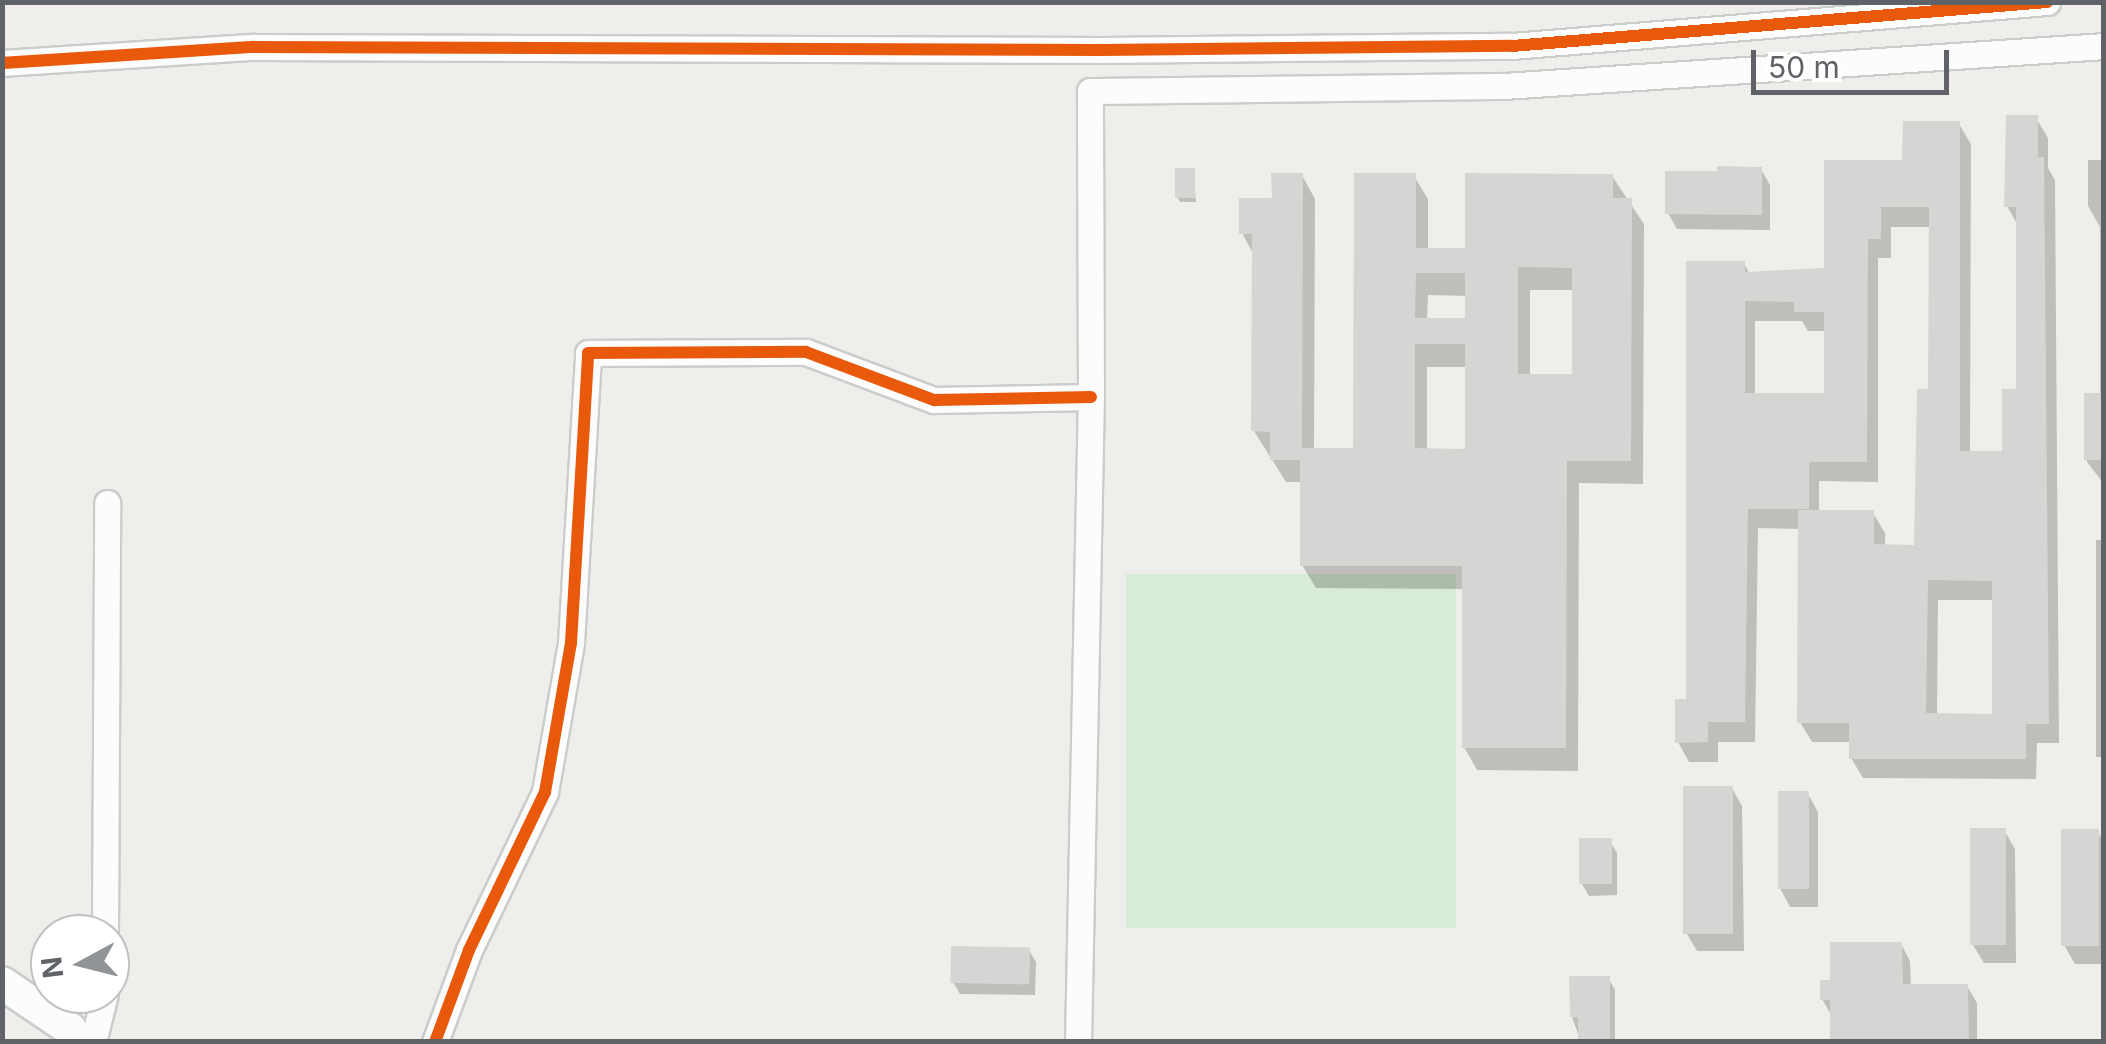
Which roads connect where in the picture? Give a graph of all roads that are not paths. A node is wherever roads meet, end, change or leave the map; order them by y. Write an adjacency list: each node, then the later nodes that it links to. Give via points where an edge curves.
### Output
1 (2046, 2): 3 (street, via 1512,46 252,47)
2 (2104, 46): 4 (street, via 1504,86 1090,90)
3 (2, 63)
4 (1091, 397): 11 (street, via 934,400 806,352 588,353 571,643 545,792 469,950); 12 (street)
5 (107, 504): 6 (street)
6 (105, 914)
7 (2, 983): 9 (street, via 70,1029)
8 (99, 1014): 10 (street)
9 (76, 1042)
10 (92, 1042)
11 (435, 1042)
12 (1078, 1042)

